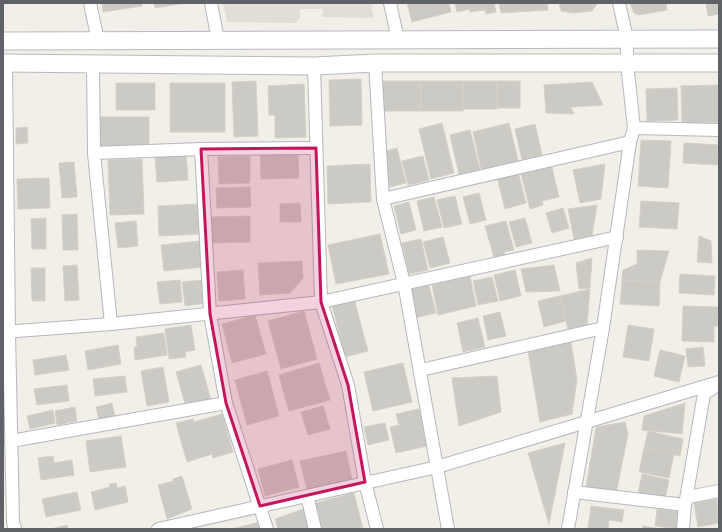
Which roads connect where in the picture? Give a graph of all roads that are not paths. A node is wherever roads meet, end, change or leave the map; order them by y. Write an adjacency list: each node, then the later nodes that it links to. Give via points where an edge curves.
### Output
1 (90, 3): 10 (street)
2 (211, 3): 8 (street)
3 (390, 3): 9 (street)
4 (619, 3): 5 (street)
5 (627, 39): 6 (main road); 9 (main road); 14 (street)
6 (719, 39)
7 (3, 40): 10 (main road)
8 (218, 40): 9 (main road); 10 (main road)
9 (398, 40)
10 (98, 41)
11 (5, 63): 12 (main road); 30 (street)
12 (92, 63): 16 (main road); 22 (street)
13 (375, 63): 14 (main road); 16 (main road); 23 (street)
14 (627, 63): 15 (main road); 17 (street)
15 (719, 64)
16 (314, 66): 20 (street)
17 (634, 128): 18 (street); 19 (street)
18 (719, 130)
19 (630, 142): 23 (street); 24 (street)
20 (316, 148): 21 (street); 26 (street)
21 (201, 149): 22 (street); 27 (street)
22 (94, 153): 28 (street)
23 (383, 198): 25 (street)
24 (617, 237): 25 (street); 29 (street)
25 (404, 283): 26 (street); 31 (street)
26 (321, 302): 27 (street); 39 (street, via 348,385)
27 (210, 314): 28 (street); 35 (street)
28 (111, 324): 30 (street)
29 (602, 328): 31 (street); 36 (street)
30 (6, 332): 37 (street)
31 (421, 370): 38 (street)
32 (719, 383): 34 (street); 36 (street)
33 (719, 392): 34 (street)
34 (704, 394): 43 (street)
35 (226, 403): 37 (street); 44 (street)
36 (585, 423): 38 (street); 40 (street)
37 (11, 441): 45 (street)
38 (437, 467): 39 (street); 50 (street)
39 (365, 482): 42 (street); 49 (street)
40 (574, 492): 43 (street); 51 (street)
41 (719, 492): 43 (street)
42 (307, 496): 44 (street); 48 (street)
43 (686, 501): 52 (street)
44 (260, 506): 46 (street); 47 (street)
45 (15, 529)
46 (158, 529)
47 (266, 529)
48 (315, 529)
49 (378, 529)
50 (448, 529)
51 (568, 529)
52 (683, 529)

